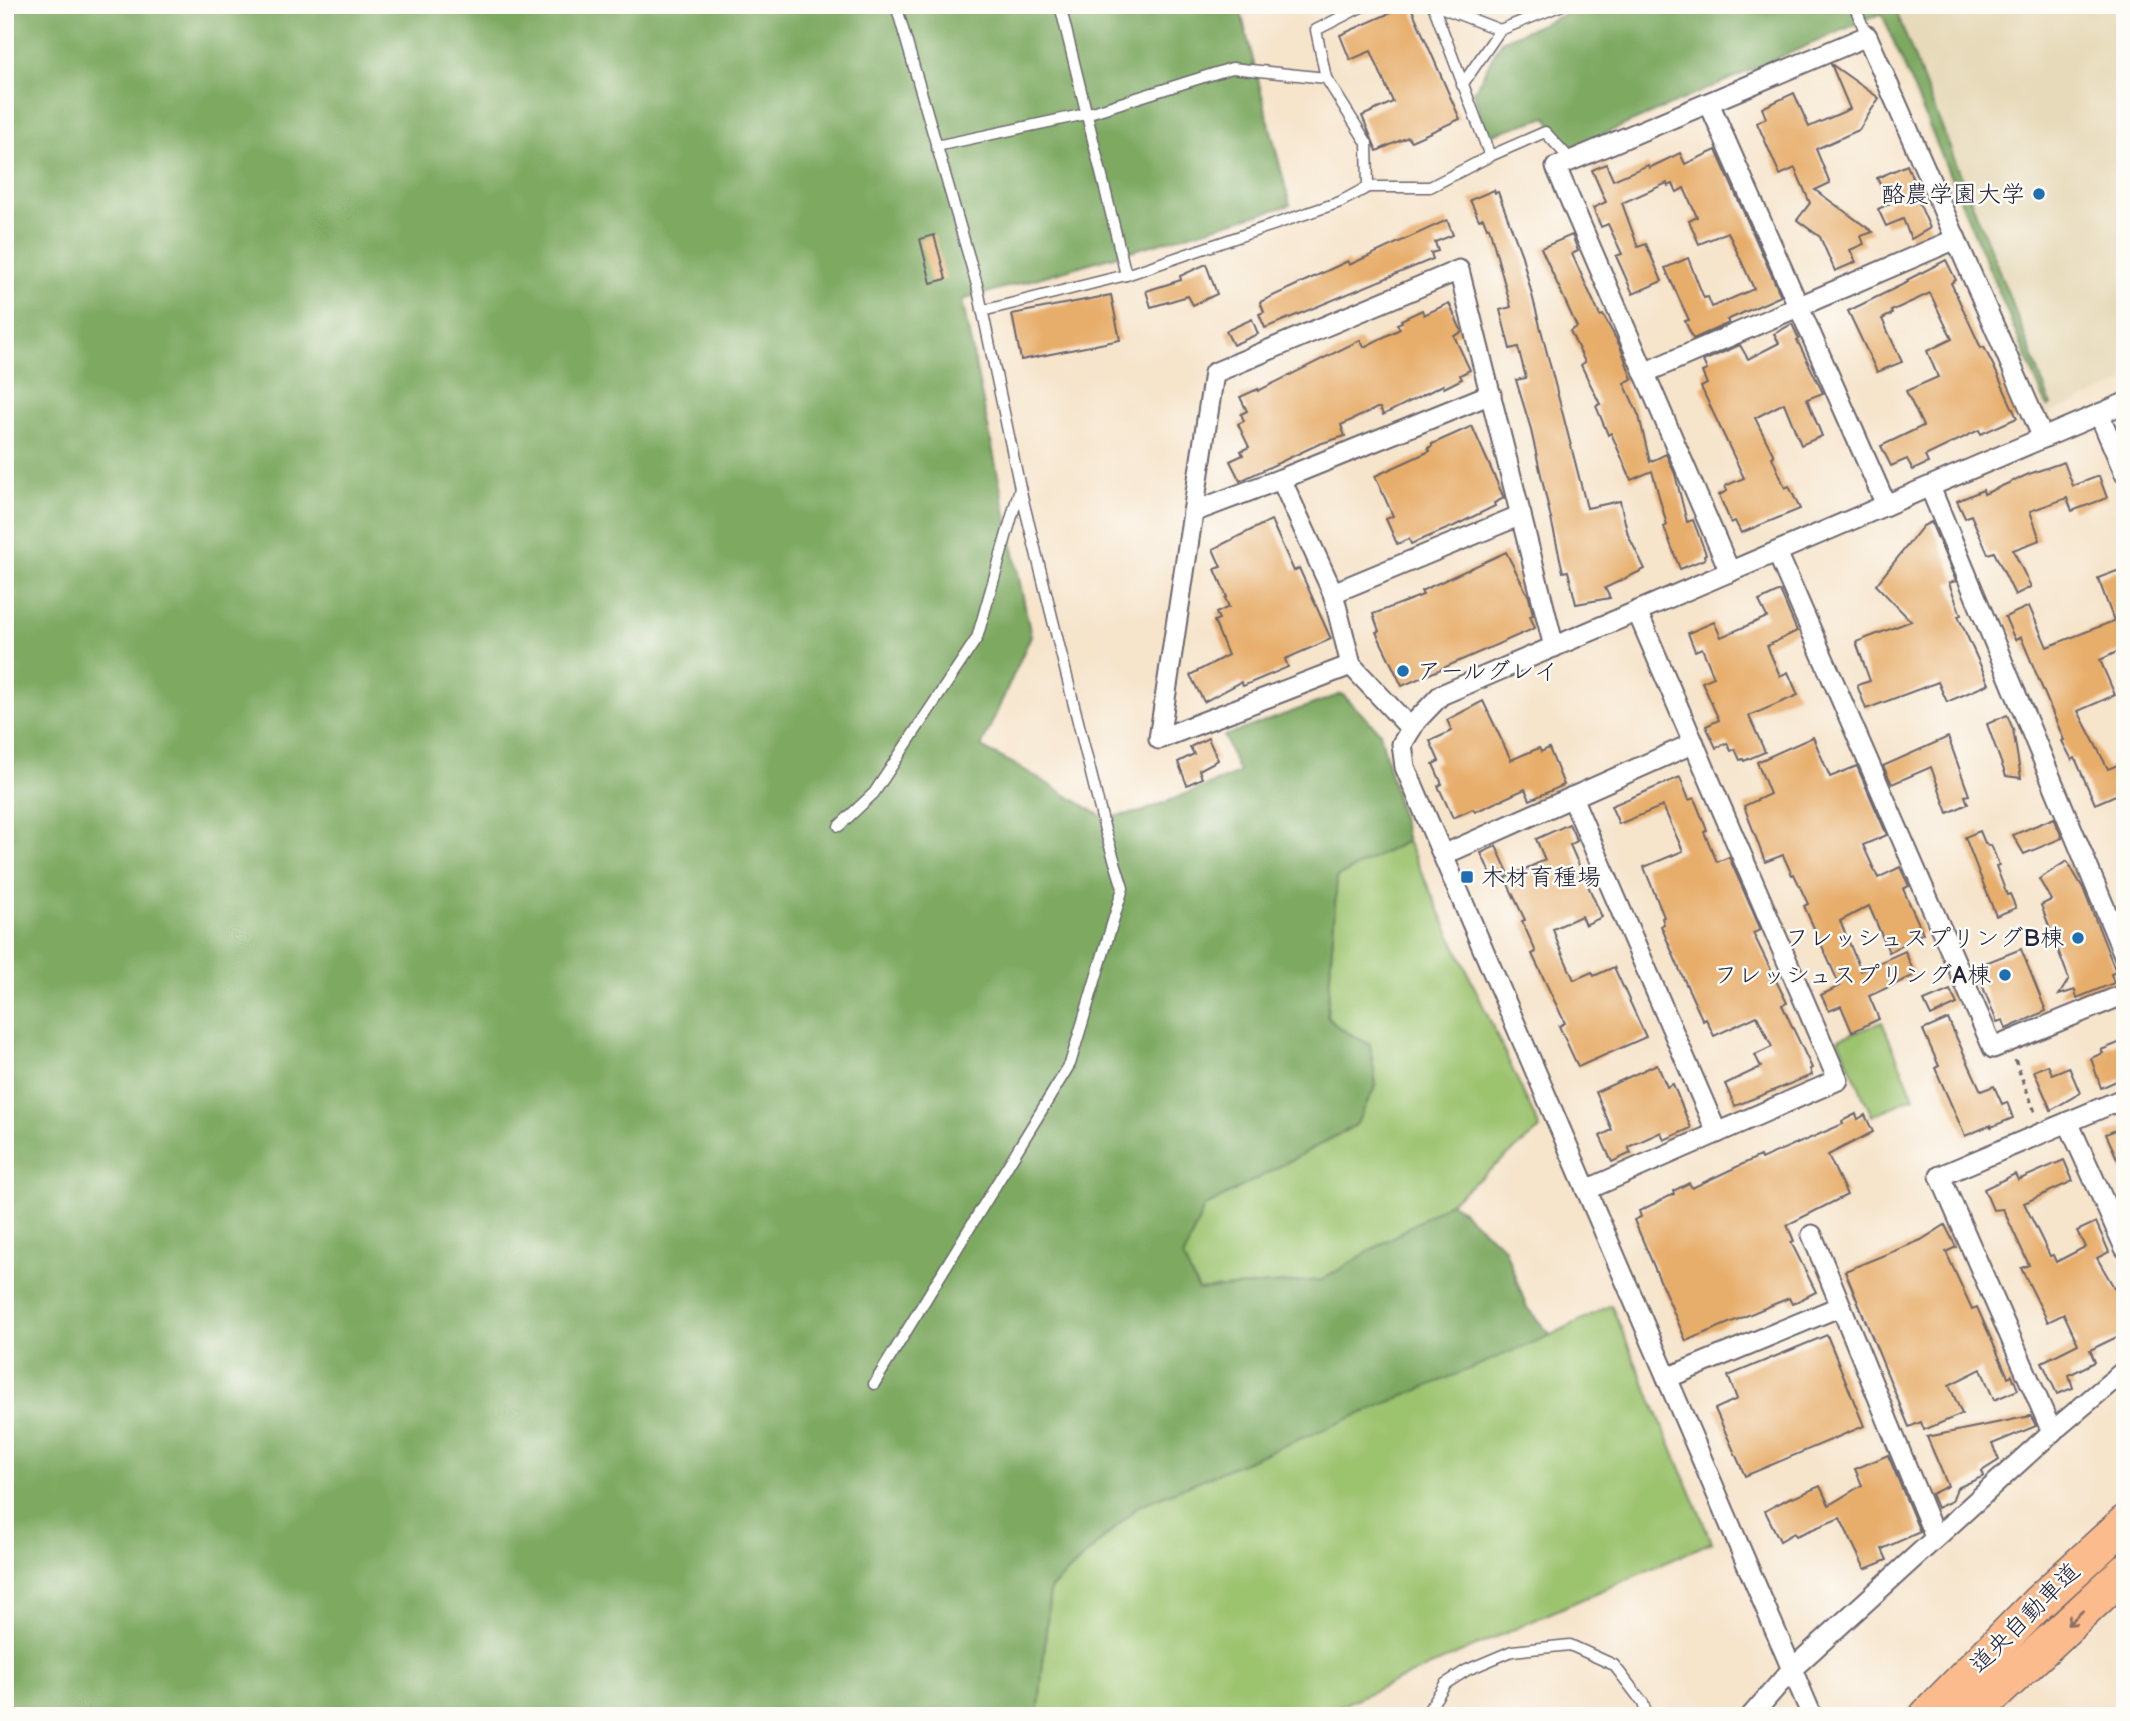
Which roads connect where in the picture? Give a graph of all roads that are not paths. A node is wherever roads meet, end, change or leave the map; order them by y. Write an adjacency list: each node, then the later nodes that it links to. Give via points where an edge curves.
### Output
1 (896, 5): 13 (lane)
2 (1059, 5): 12 (lane)
3 (1365, 5): 9 (lane, via 1316,30)
4 (1434, 5): 7 (lane); 10 (lane)
5 (1562, 5): 7 (lane)
6 (1854, 5): 8 (lane)
7 (1500, 30): 10 (lane)
8 (1867, 36): 11 (street); 17 (street)
9 (1326, 78): 12 (lane, via 1232,68); 16 (lane, via 1367,143)
10 (1462, 85): 14 (lane)
11 (1709, 103): 15 (street); 19 (street)
12 (1086, 114): 13 (lane); 18 (lane)
13 (936, 146): 20 (lane)
14 (1490, 156): 15 (lane, via 1545,132); 16 (lane, via 1430,187)
15 (1572, 161): 21 (street, via 1556,167)
16 (1368, 187): 18 (lane, via 1340,202)
17 (1956, 239): 19 (street); 25 (street)
18 (1126, 275): 20 (lane)
19 (1799, 306): 21 (street); 30 (street)
20 (982, 311): 29 (lane)
21 (1644, 373): 34 (street)
22 (1491, 394): 27 (street); 31 (street, via 1459,270 1214,373); 32 (street)
23 (2125, 403): 24 (street)
24 (2099, 414): 25 (street); 26 (street)
25 (2043, 438): 28 (street)
26 (2125, 474)
27 (1281, 479): 31 (street); 35 (street)
28 (1930, 486): 30 (street); 44 (street)
29 (1020, 488): 42 (lane, via 978,638 874,793); 55 (lane, via 1105,830 1124,888 1070,1064)
30 (1886, 505): 33 (street)
31 (1193, 512): 38 (street, via 1159,739)
32 (1521, 515): 35 (street); 37 (street)
33 (1777, 552): 34 (street); 45 (street, via 1993,1048)
34 (1730, 572): 36 (street)
35 (1333, 593): 38 (street)
36 (1637, 611): 37 (street); 40 (street)
37 (1555, 647): 39 (street, via 1441,695)
38 (1350, 665): 39 (street)
39 (1411, 729): 43 (street, via 1402,744 1405,767)
40 (1694, 743): 41 (street); 48 (street, via 1838,1080)
41 (1572, 797): 43 (street); 48 (street)
42 (839, 825)
43 (1443, 855): 49 (street)
44 (2125, 957)
45 (2125, 994)
46 (2125, 1098): 47 (street)
47 (2068, 1122): 51 (street); 56 (street, via 1940,1176)
48 (1717, 1133): 49 (street)
49 (1586, 1190): 54 (street)
50 (1812, 1235): 52 (street)
51 (2125, 1248)
52 (1841, 1306): 54 (street); 58 (street)
53 (2125, 1370): 56 (street)
54 (1667, 1378): 60 (street)
55 (874, 1384)
56 (2052, 1432): 58 (street)
57 (2125, 1523): 65 (highway, 道央自動車道)
58 (1935, 1537): 60 (street)
59 (2125, 1572): 66 (highway, 道央自動車道, one-way to 66)
60 (1792, 1669): 63 (street); 64 (street)
61 (1424, 1716): 62 (lane, via 1445,1684 1468,1670 1512,1651 1570,1645 1614,1665 1643,1703)
62 (1647, 1716)
63 (1751, 1716)
64 (1812, 1716)
65 (1927, 1716)
66 (1971, 1716)

